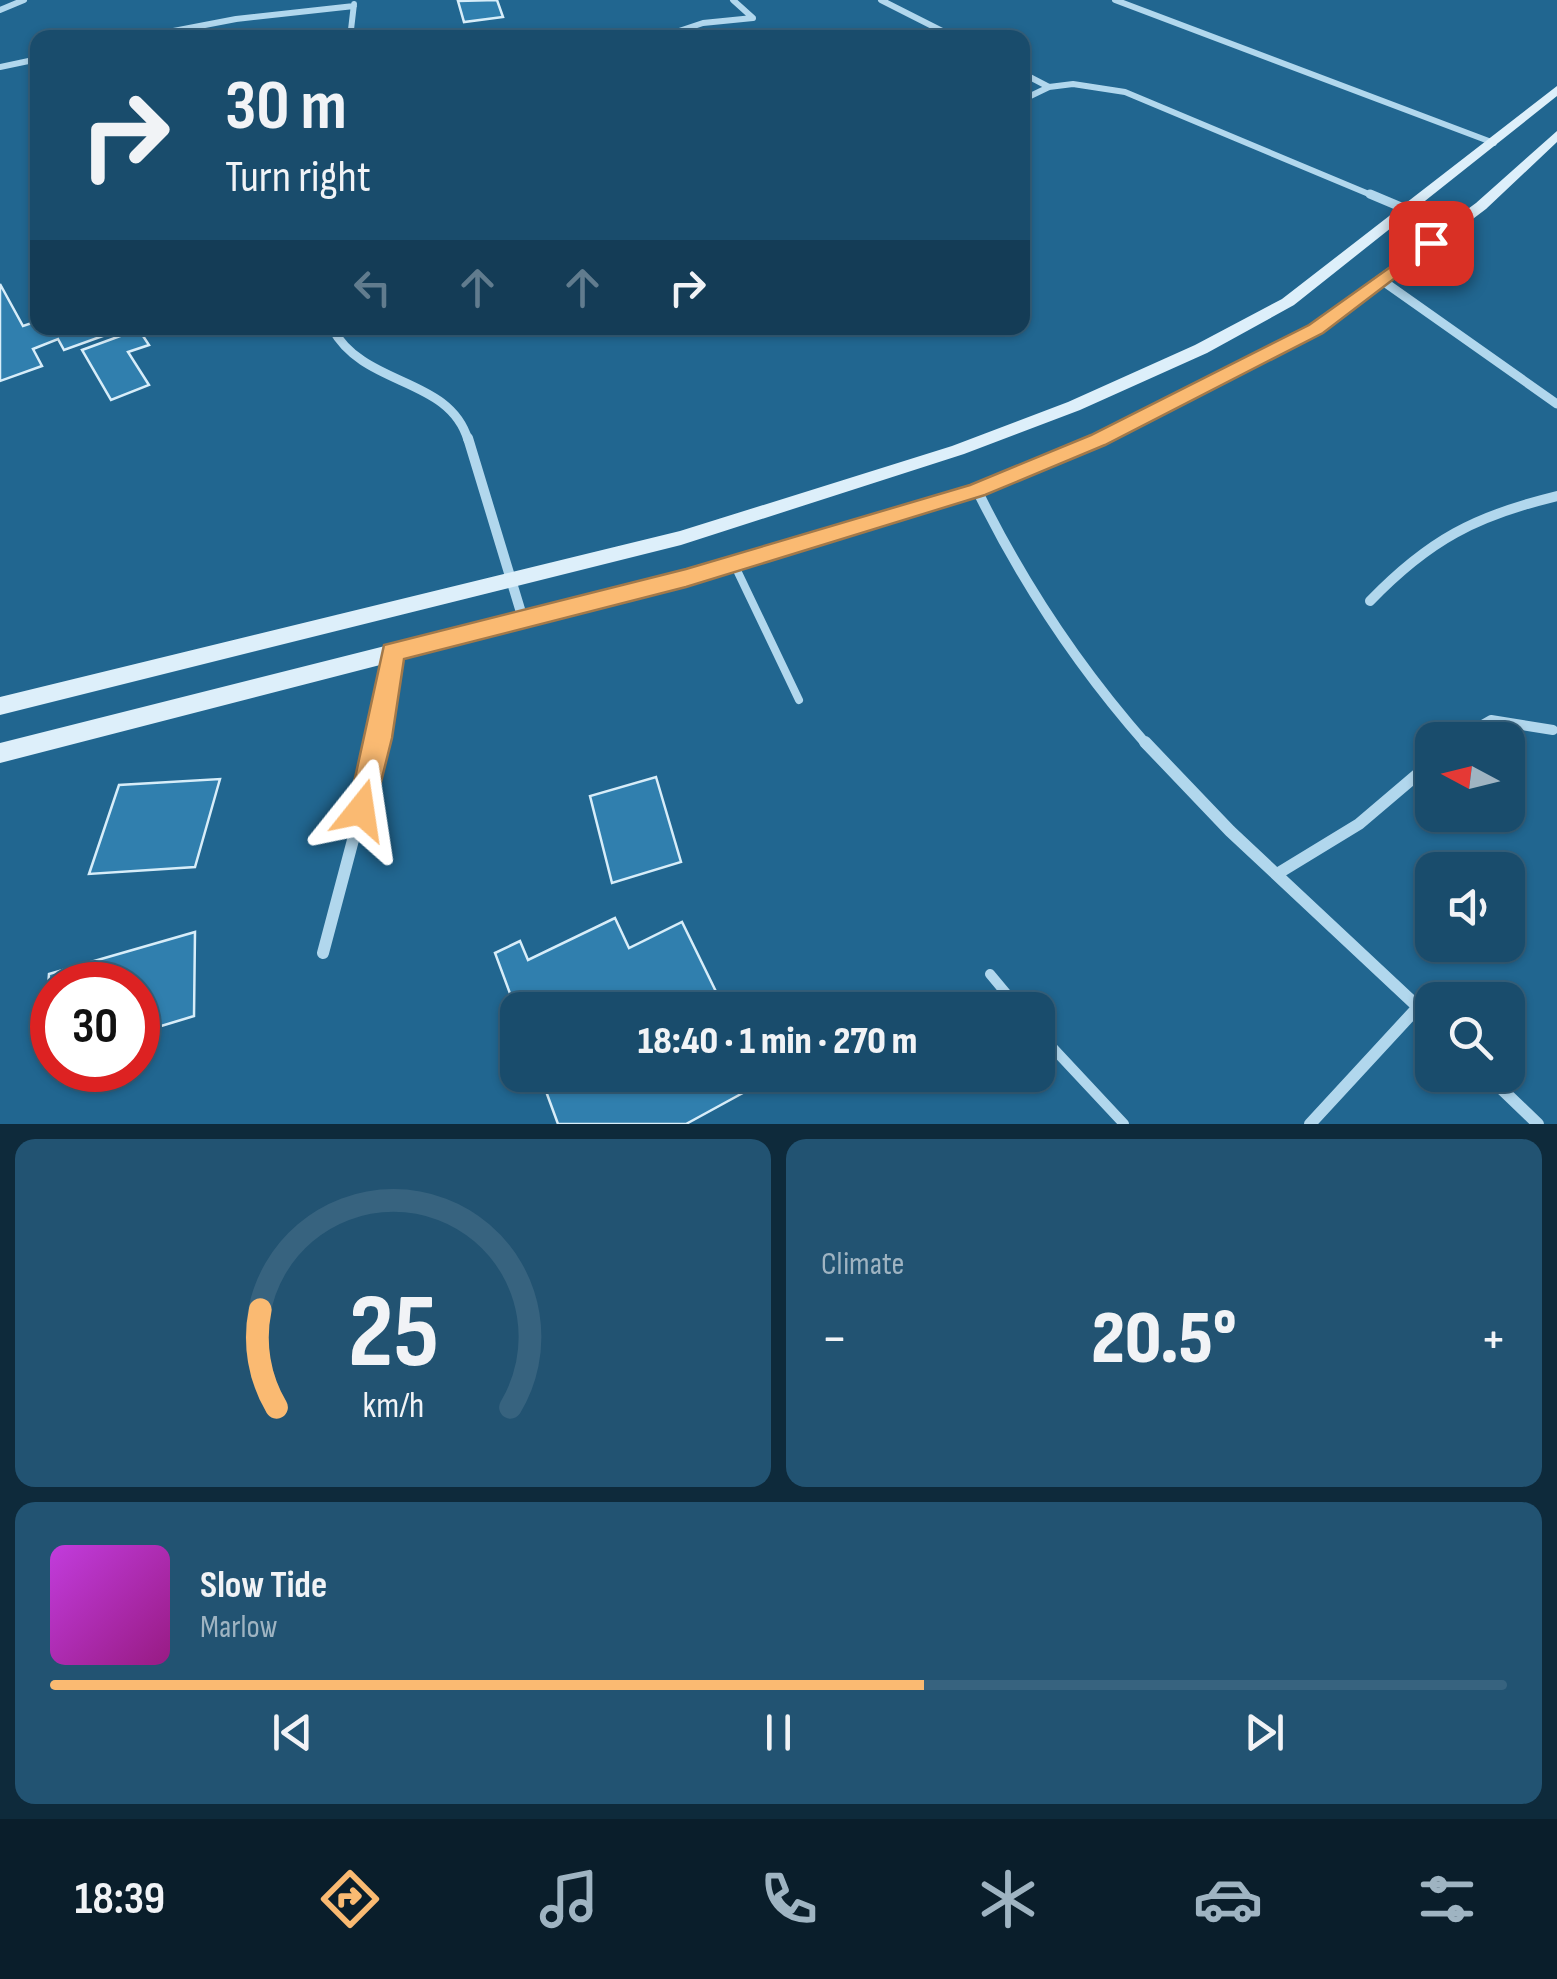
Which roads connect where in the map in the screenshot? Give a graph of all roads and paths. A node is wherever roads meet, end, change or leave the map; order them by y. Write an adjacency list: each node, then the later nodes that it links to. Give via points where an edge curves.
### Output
1 (24, 0): 6 (street)
2 (733, 0): 9 (street, via 753,18)
3 (881, 0): 10 (street)
4 (1114, 0): 18 (street)
5 (354, 3): 7 (street); 8 (street)
6 (0, 10)
7 (183, 30)
8 (351, 30)
9 (680, 30)
10 (940, 30)
11 (30, 61): 12 (street)
12 (0, 67)
13 (1030, 77): 14 (street)
14 (1049, 87): 16 (street); 19 (street, via 1125,92)
15 (1557, 90): 18 (main road)
16 (1030, 96)
17 (1557, 136): 20 (main road, via 1481,206)
18 (1494, 143): 19 (main road)
19 (1408, 210): 26 (main road, via 1288,302 1074,406 681,538)
20 (1380, 280): 22 (street); 23 (main road, via 1316,329 1226,378)
21 (334, 335): 26 (street, via 354,361 452,405)
22 (1557, 404)
23 (977, 490): 25 (main road); 38 (street, via 1005,556 1085,675 1136,736)
24 (1557, 496): 27 (street, via 1468,519 1404,564)
25 (734, 564): 28 (main road); 30 (lane)
26 (508, 578): 28 (street); 31 (main road)
27 (1370, 601)
28 (523, 619): 29 (main road)
29 (393, 652): 36 (main road); 39 (street, via 380,738)
30 (799, 700)
31 (0, 706)
32 (1475, 722): 33 (street)
33 (1510, 722)
34 (1525, 725): 35 (street)
35 (1553, 730)
36 (0, 754)
37 (1415, 778): 38 (street, via 1324,851)
38 (1277, 874): 42 (street)
39 (323, 953)
40 (990, 974): 41 (lane)
41 (1005, 992)
42 (1415, 1004)
43 (1415, 1010): 47 (street)
44 (1055, 1053): 46 (lane)
45 (1505, 1092): 48 (street)
46 (1124, 1124)
47 (1310, 1124)
48 (1538, 1124)

